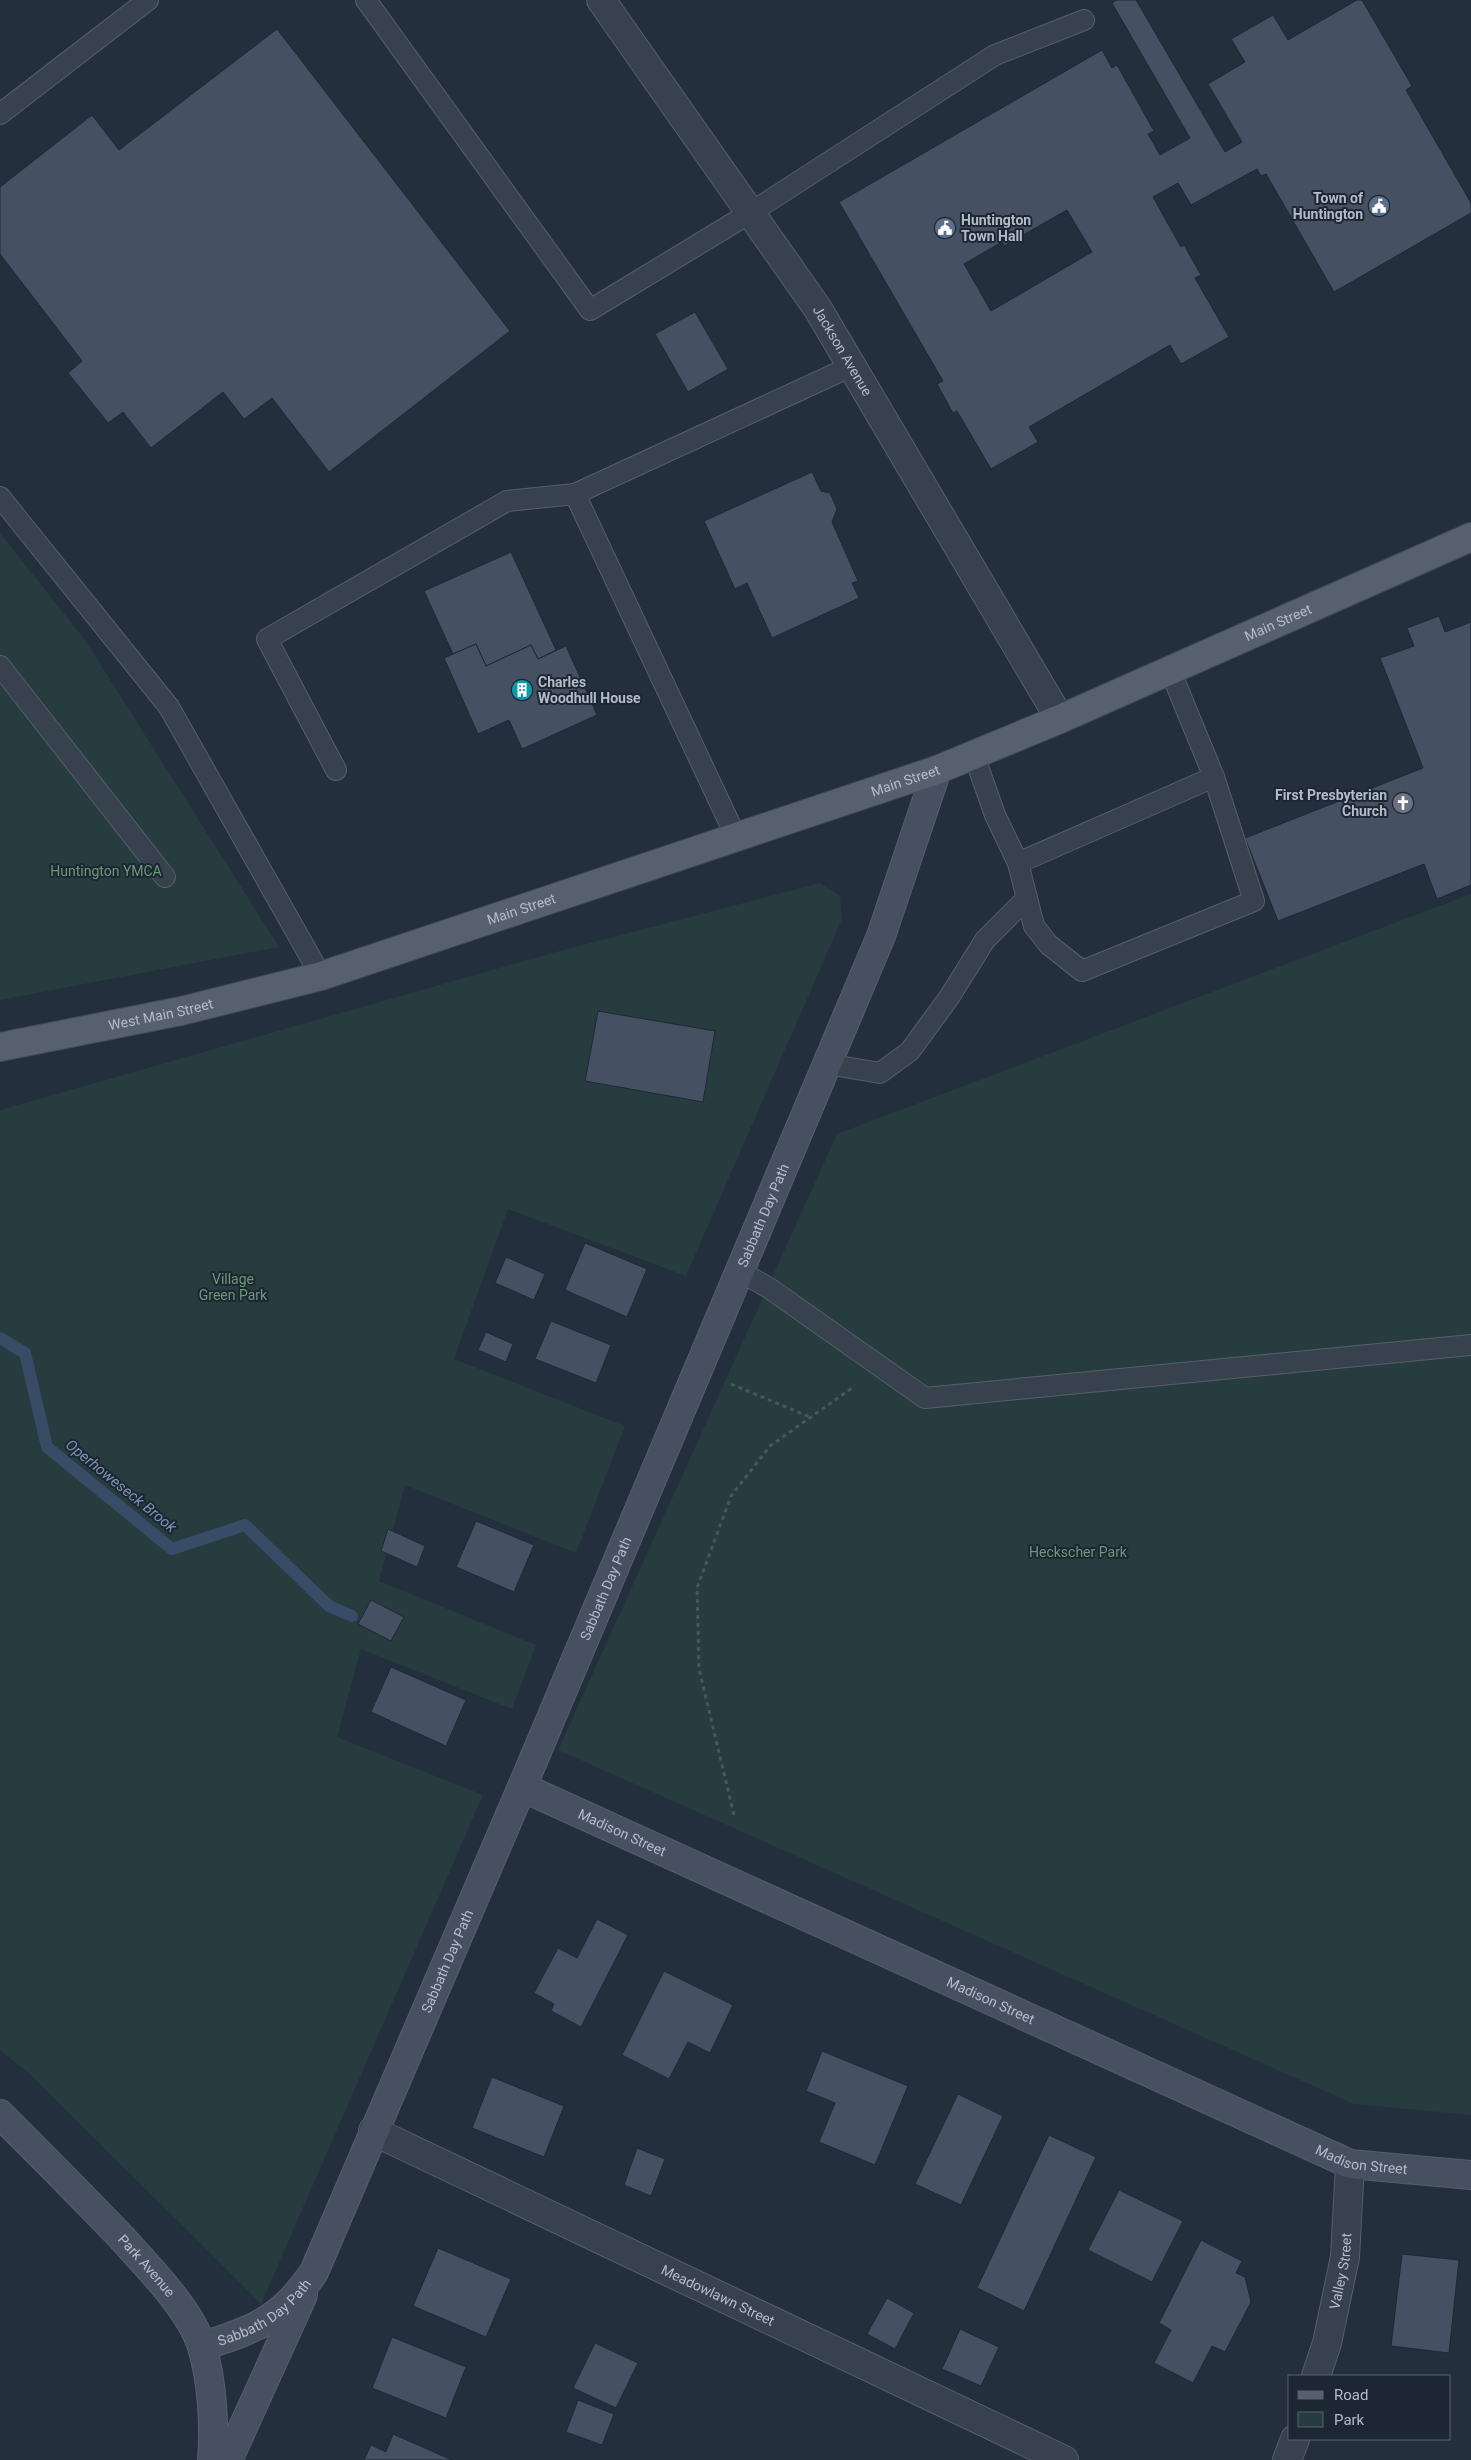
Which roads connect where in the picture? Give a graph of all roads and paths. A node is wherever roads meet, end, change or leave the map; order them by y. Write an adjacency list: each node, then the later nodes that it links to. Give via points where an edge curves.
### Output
1 (148, 0): 5 (lane)
2 (366, 0): 6 (lane, via 590,310)
3 (601, 0): 6 (street, Jackson Avenue)
4 (1084, 20): 6 (lane, via 995,55)
5 (0, 114)
6 (750, 213): 7 (street, Jackson Avenue, via 818,309)
7 (852, 366): 8 (lane); 13 (street, Jackson Avenue)
8 (575, 494): 15 (lane, via 508,501 267,639); 18 (lane)
9 (0, 498): 22 (lane, via 169,707)
10 (1471, 537): 12 (main road, Main Street)
11 (0, 666): 20 (lane)
12 (1170, 670): 13 (main road, Main Street); 17 (lane)
13 (1060, 719): 14 (main road, Main Street)
14 (974, 755): 16 (main road, Main Street); 19 (lane, via 995,814)
15 (336, 770)
16 (937, 770): 18 (main road, Main Street); 24 (main road, Sabbath Day Path, via 881,936)
17 (1214, 776): 19 (lane); 21 (lane, via 1254,901 1082,971 1049,945 1034,926)
18 (736, 837): 22 (main road, Main Street)
19 (1018, 863): 21 (lane)
20 (165, 877)
21 (1027, 898): 24 (lane, via 985,940 910,1051 880,1073)
22 (320, 976): 23 (main road, West Main Street, via 180,1011)
23 (0, 1047)
24 (827, 1064): 25 (main road, Sabbath Day Path)
25 (738, 1270): 27 (lane, via 769,1288); 30 (main road, Sabbath Day Path)
26 (1471, 1345): 27 (lane, via 925,1398)
27 (881, 1367): 29 (path)
28 (729, 1383): 29 (path)
29 (811, 1418): 31 (path, via 770,1446 731,1496 697,1588 699,1669)
30 (522, 1787): 33 (main road, Sabbath Day Path); 34 (main road, Madison Street)
31 (734, 1815)
32 (0, 2114): 37 (main road, Park Avenue, via 142,2260 170,2293)
33 (373, 2131): 36 (main road, Sabbath Day Path); 42 (street, Meadowlawn Street)
34 (1350, 2164): 35 (main road, Madison Street); 38 (street, Valley Street, via 1345,2256 1327,2343)
35 (1471, 2175)
36 (314, 2272): 37 (main road, Sabbath Day Path, via 299,2294 268,2320 250,2331); 41 (main road)
37 (202, 2346): 40 (main road, Park Avenue, via 214,2427)
38 (1316, 2375)
39 (1295, 2440): 43 (street)
40 (212, 2460)
41 (228, 2460)
42 (1064, 2460)
43 (1287, 2460)

